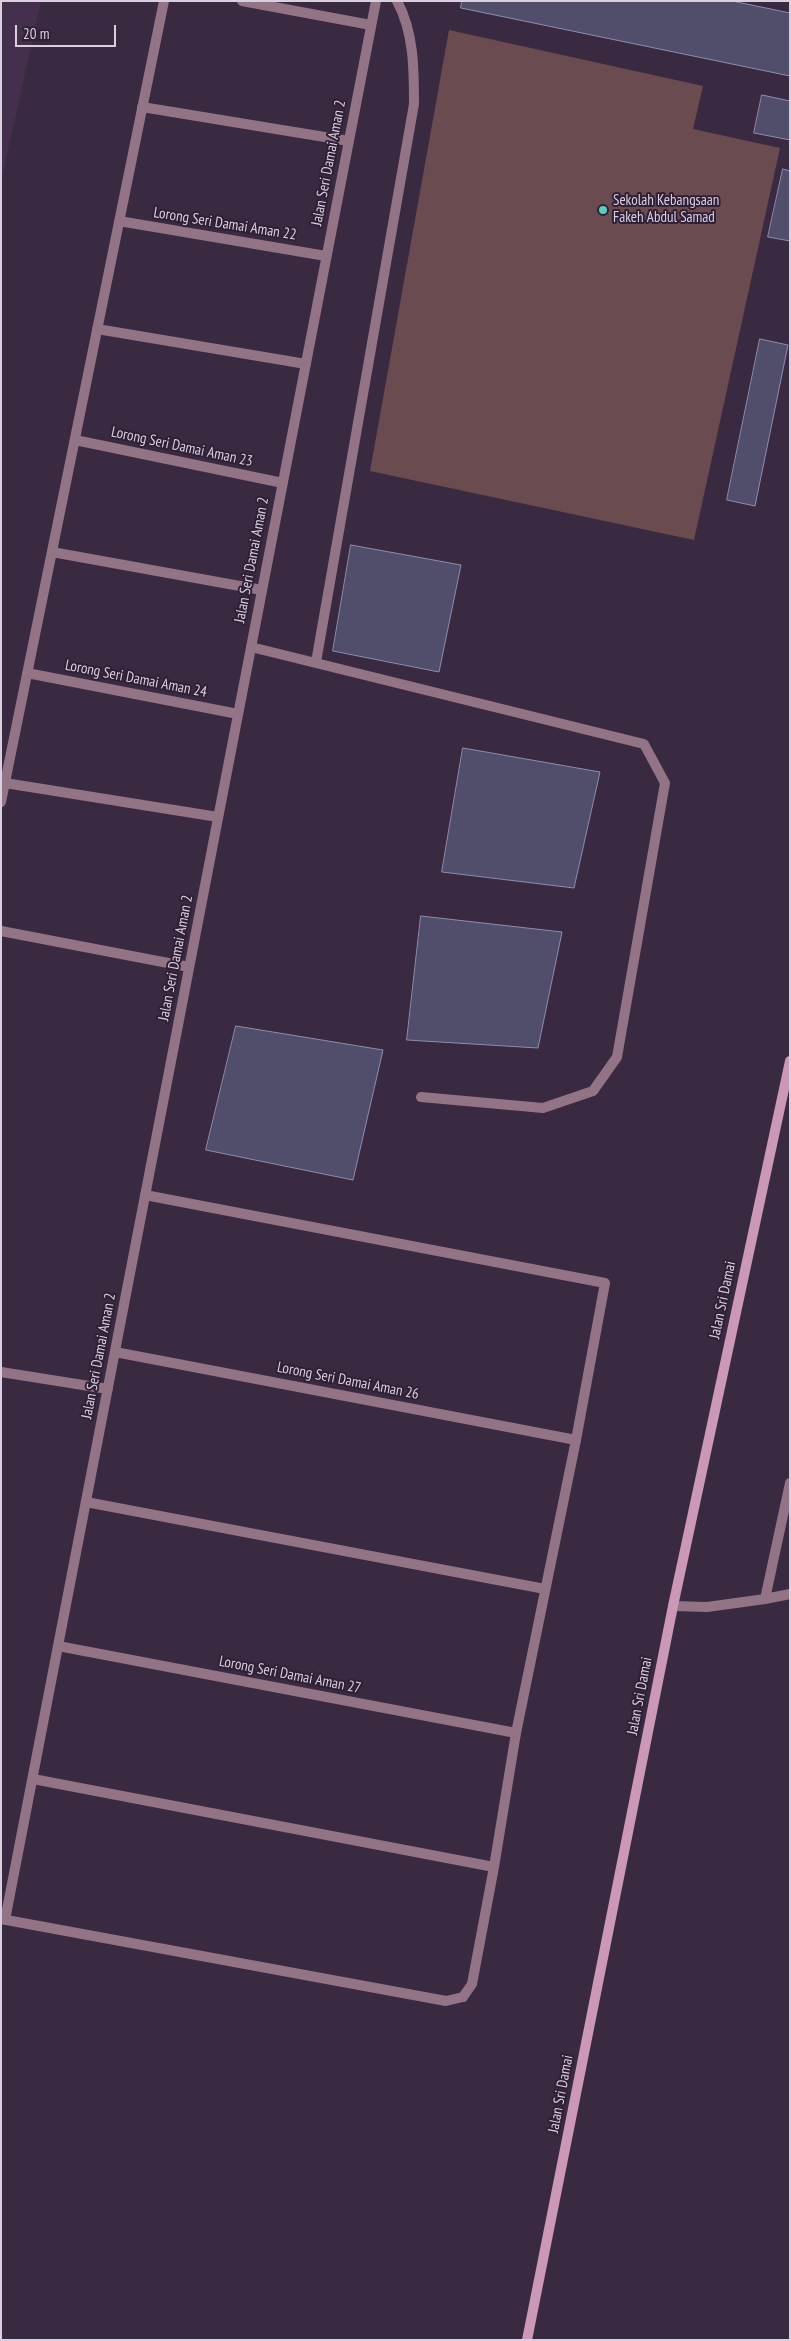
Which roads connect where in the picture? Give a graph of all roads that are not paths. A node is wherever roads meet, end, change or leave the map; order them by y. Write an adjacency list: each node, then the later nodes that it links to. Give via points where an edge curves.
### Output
1 (164, 1): 6 (street)
2 (242, 1): 5 (street)
3 (376, 1): 5 (street, Jalan Seri Damai Aman 2)
4 (397, 1): 17 (street, via 414,58 414,104)
5 (371, 25): 7 (street, Jalan Seri Damai Aman 2)
6 (142, 107): 7 (street); 8 (street)
7 (349, 141): 9 (street, Jalan Seri Damai Aman 2)
8 (119, 221): 9 (street, Lorong Seri Damai Aman 22); 10 (street)
9 (326, 256): 11 (street, Jalan Seri Damai Aman 2)
10 (97, 329): 11 (street); 12 (street)
11 (306, 364): 13 (street, Jalan Seri Damai Aman 2)
12 (75, 440): 13 (street, Lorong Seri Damai Aman 23); 14 (street)
13 (282, 483): 15 (street, Jalan Seri Damai Aman 2)
14 (52, 552): 15 (street); 18 (street)
15 (262, 590): 16 (street, Jalan Seri Damai Aman 2)
16 (251, 647): 17 (street); 19 (street, Jalan Seri Damai Aman 2)
17 (316, 662): 26 (street, via 644,744 665,783 617,1056 594,1090 543,1108)
18 (27, 673): 19 (street, Lorong Seri Damai Aman 24); 20 (street)
19 (238, 714): 22 (street, Jalan Seri Damai Aman 2)
20 (5, 783): 21 (street); 22 (street)
21 (1, 802)
22 (218, 817): 24 (street, Jalan Seri Damai Aman 2)
23 (1, 932): 24 (street)
24 (189, 967): 27 (street, Jalan Seri Damai Aman 2)
25 (790, 1061): 37 (street, Jalan Sri Damai)
26 (421, 1097)
27 (145, 1195): 28 (street, Jalan Seri Damai Aman 2); 31 (street, via 605,1283)
28 (115, 1352): 30 (street, Jalan Seri Damai Aman 2); 31 (street, Lorong Seri Damai Aman 26)
29 (1, 1372): 30 (street)
30 (108, 1389): 33 (street, Jalan Seri Damai Aman 2)
31 (576, 1440): 34 (street)
32 (790, 1483): 36 (street)
33 (86, 1502): 34 (street); 38 (street, Jalan Seri Damai Aman 2)
34 (545, 1588): 39 (street)
35 (790, 1594): 36 (street)
36 (765, 1599): 37 (street, via 707,1607)
37 (673, 1606): 43 (street, Jalan Sri Damai)
38 (58, 1646): 39 (street, Lorong Seri Damai Aman 27); 40 (street, Jalan Seri Damai Aman 2)
39 (516, 1733): 41 (street)
40 (33, 1779): 41 (street); 42 (street, Jalan Seri Damai Aman 2)
41 (494, 1867): 42 (street, via 472,1984 463,1997 446,2001)
42 (3, 1920)
43 (527, 2340)

